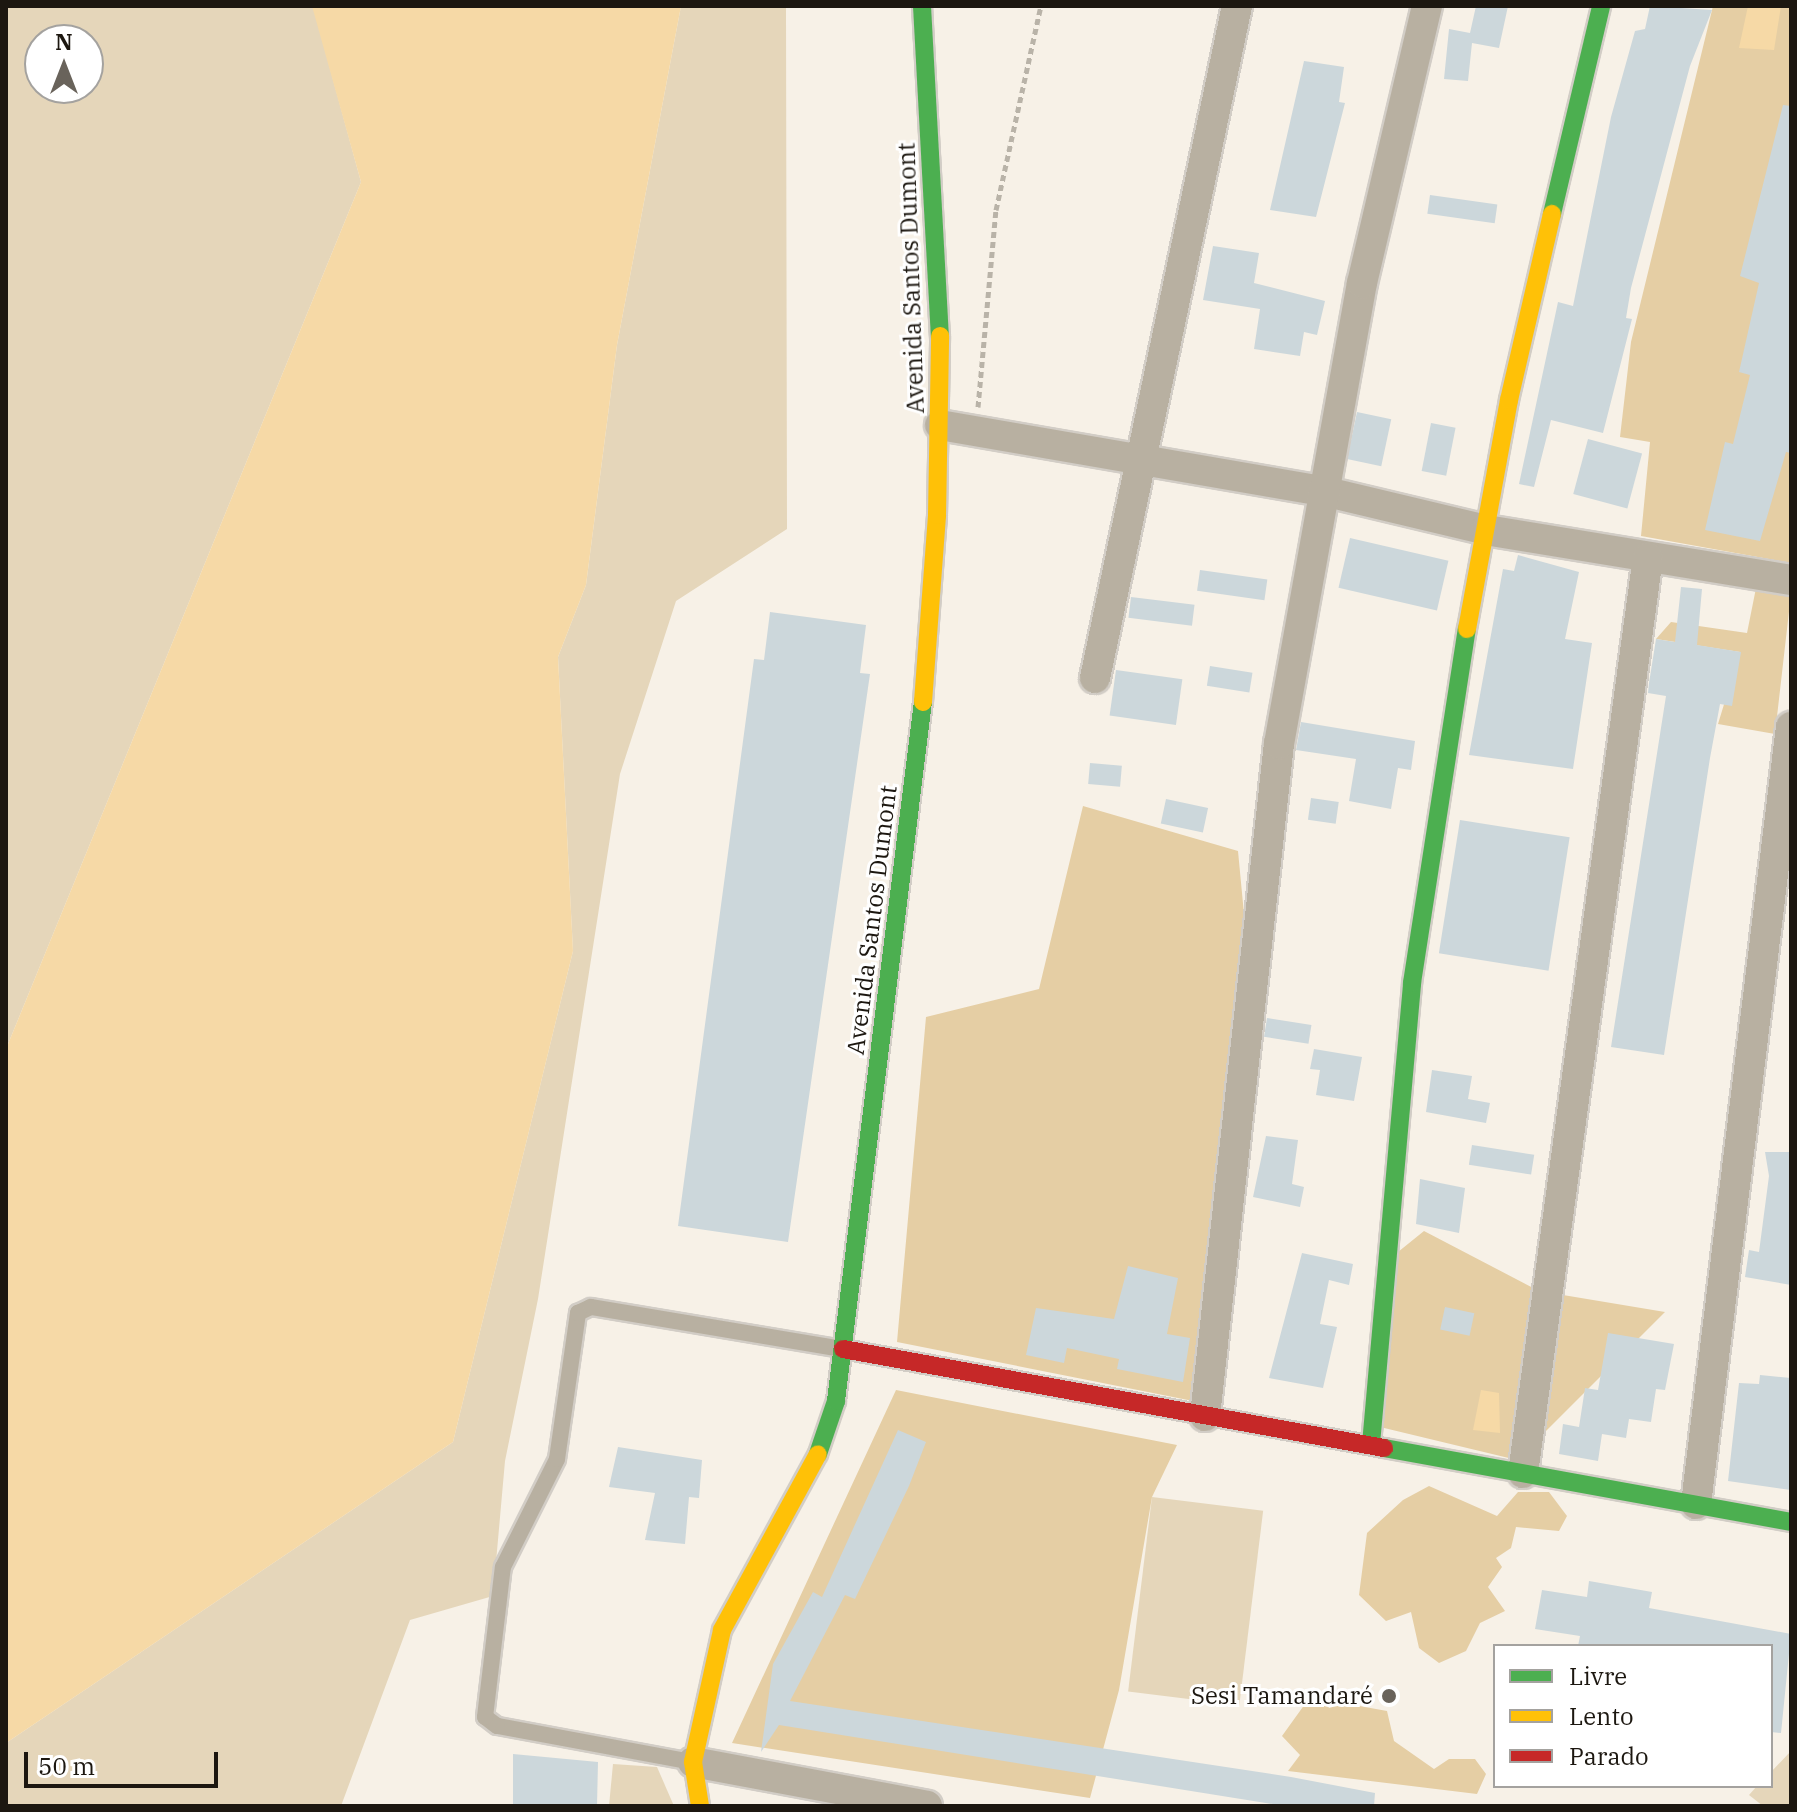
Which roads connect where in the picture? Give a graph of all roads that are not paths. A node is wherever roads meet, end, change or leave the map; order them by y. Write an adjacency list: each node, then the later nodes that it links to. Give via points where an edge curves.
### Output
1 (922, 6): 5 (street, Avenida Santos Dumont)
2 (1237, 6): 6 (street)
3 (1427, 6): 7 (street, via 1362,283)
4 (1601, 6): 8 (street, via 1509,400)
5 (940, 425): 6 (street); 13 (street, Avenida Santos Dumont, via 931,634)
6 (1137, 459): 7 (street); 11 (street)
7 (1327, 492): 8 (street); 14 (street, via 1279,744)
8 (1486, 530): 9 (street); 15 (street, via 1446,741 1412,983)
9 (1648, 557): 10 (street); 16 (street)
10 (1791, 580)
11 (1095, 678)
12 (1791, 727): 17 (street)
13 (843, 1349): 14 (street); 19 (street, Avenida Santos Dumont, via 836,1401 811,1475 722,1630 702,1700); 19 (lane, via 591,1307 578,1313 557,1459 503,1567 485,1717 497,1726)
14 (1205, 1416): 15 (street)
15 (1371, 1444): 16 (street)
16 (1523, 1473): 17 (street)
17 (1696, 1504): 18 (street)
18 (1791, 1522)
19 (693, 1762): 20 (street); 21 (street, Avenida Santos Dumont)
20 (916, 1805)
21 (700, 1806)

